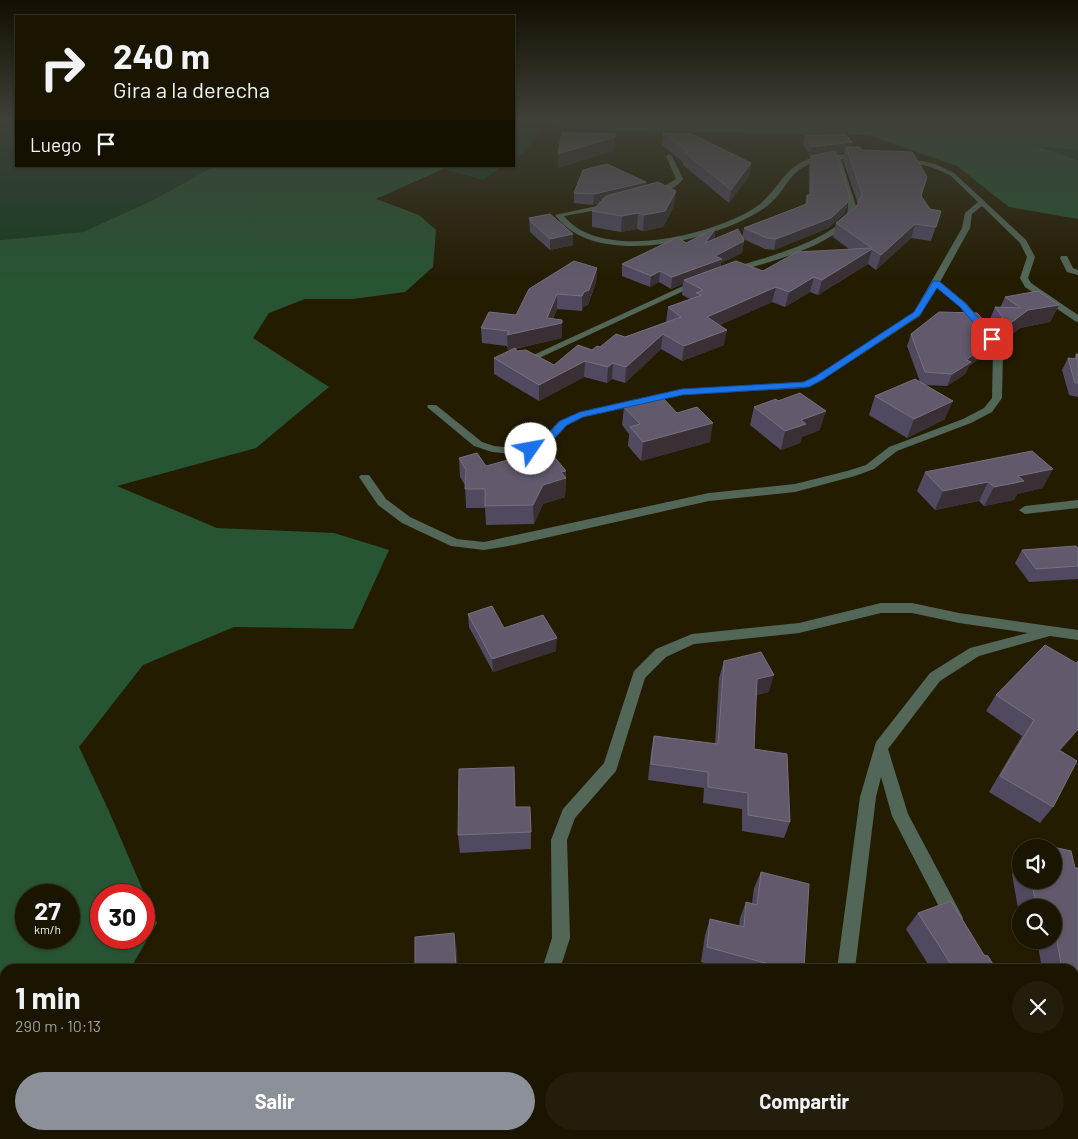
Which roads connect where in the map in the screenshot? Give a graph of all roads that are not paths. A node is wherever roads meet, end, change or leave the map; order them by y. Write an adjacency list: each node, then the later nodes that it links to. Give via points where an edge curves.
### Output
1 (677, 173): 5 (street, via 680,179 676,183)
2 (794, 173): 7 (street, via 761,208 716,229 663,241 614,242 577,232 567,226 559,215)
3 (842, 173): 9 (street, via 853,207 850,216 832,232 802,249)
4 (950, 173): 6 (street)
5 (646, 196)
6 (980, 203): 12 (street, via 969,213 966,228); 13 (street, via 1029,251 1031,257 1024,278 1028,285)
7 (615, 204)
8 (1064, 258): 10 (street, via 1070,270)
9 (729, 272)
10 (1078, 273)
11 (711, 278): 14 (street)
12 (936, 283): 15 (street, via 917,314 805,385 682,392 589,413 563,423 547,440 531,449 512,451 478,444); 16 (street, via 963,305 992,339 998,352 997,398 988,410 893,449 870,466 852,474 795,488 709,497 484,546 455,543 406,520 382,502)
13 (1078, 319)
14 (520, 363)
15 (432, 407)
16 (365, 477)
17 (1078, 504): 18 (street)
18 (1025, 510)
19 (1051, 630): 20 (street); 21 (street, via 975,652 935,677); 23 (street, via 959,618 912,608 881,608 799,628 692,639 662,653 639,675 611,766 569,814 559,840 561,938)
20 (1078, 634)
21 (881, 747): 22 (street, via 900,816); 24 (street, via 868,797)
22 (963, 935)
23 (553, 964)
24 (847, 964)

